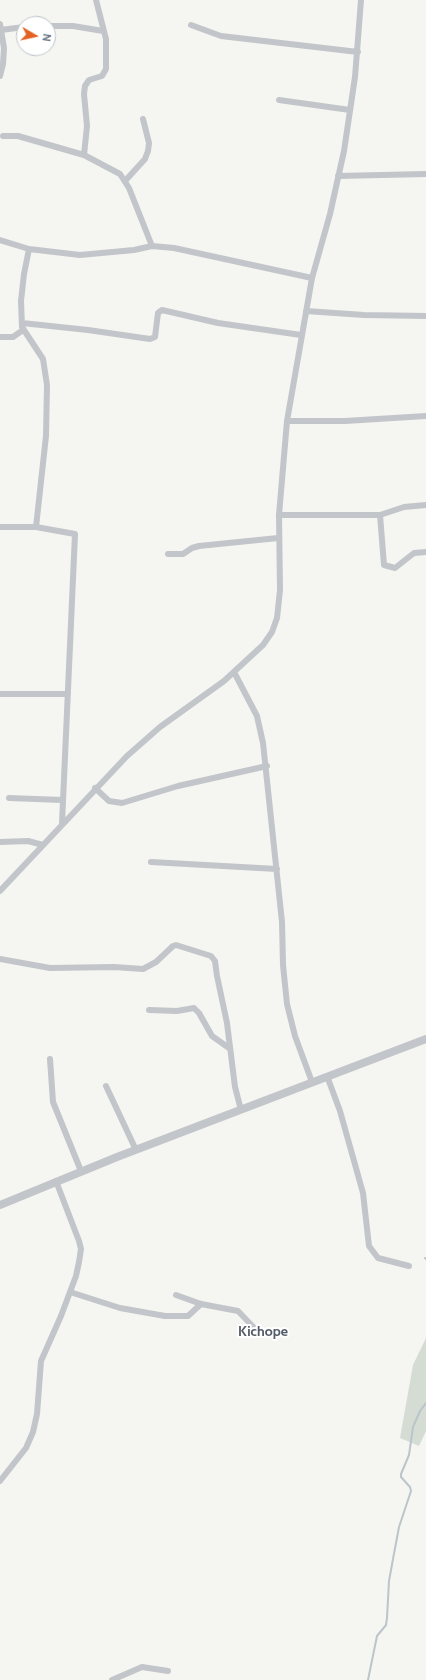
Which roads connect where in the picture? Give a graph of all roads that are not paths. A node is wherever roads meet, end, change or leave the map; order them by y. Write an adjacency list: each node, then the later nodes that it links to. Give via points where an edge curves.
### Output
1 (96, 0): 7 (street)
2 (361, 0): 8 (street)
3 (190, 25): 8 (street, via 222,36)
4 (56, 26): 7 (street)
5 (1, 27): 6 (street); 9 (street, via 4,58)
6 (16, 27)
7 (103, 30): 14 (street, via 106,44 105,71 102,76 88,81 84,90 87,126)
8 (358, 52): 11 (street)
9 (0, 76)
10 (279, 100): 11 (street)
11 (350, 110): 16 (street)
12 (143, 119): 17 (street, via 149,143 148,151 145,159)
13 (1, 134): 14 (street, via 18,136)
14 (84, 155): 17 (street, via 114,170)
15 (426, 174): 16 (street)
16 (338, 176): 21 (street)
17 (126, 181): 19 (street)
18 (0, 240): 20 (street)
19 (152, 246): 20 (street, via 91,255); 21 (street, via 192,251)
20 (29, 249): 24 (street, via 23,279)
21 (312, 278): 22 (street)
22 (306, 311): 23 (street); 25 (street)
23 (426, 316)
24 (23, 326): 25 (street, via 88,330 150,339 155,337 158,313 162,310 218,323); 26 (street, via 13,337); 33 (street, via 41,355 46,373 46,436)
25 (301, 335): 28 (street)
26 (0, 337)
27 (426, 416): 28 (street)
28 (287, 421): 30 (street)
29 (426, 506): 31 (street, via 404,507)
30 (279, 515): 31 (street); 34 (street)
31 (380, 515): 35 (street, via 384,564 395,568 414,553)
32 (0, 527): 33 (street)
33 (36, 527): 39 (street, via 75,534)
34 (278, 538): 36 (street, via 199,546 183,554); 37 (street, via 280,590 275,624 263,645)
35 (426, 552)
36 (168, 554)
37 (234, 672): 40 (street, via 257,716); 41 (street, via 143,742)
38 (0, 694): 39 (street)
39 (67, 694): 43 (street)
40 (267, 766): 41 (street, via 178,786 122,803 109,801); 48 (street)
41 (95, 788): 44 (street)
42 (9, 798): 43 (street)
43 (62, 800): 44 (street)
44 (62, 823): 46 (street)
45 (0, 842): 46 (street)
46 (43, 845): 49 (street)
47 (151, 862): 48 (street)
48 (276, 869): 56 (street, via 287,1004 295,1036)
49 (0, 891)
50 (0, 959): 53 (street, via 50,968 143,969 156,962 173,946 182,946 207,954 215,961)
51 (149, 1010): 53 (street, via 177,1011 194,1008 212,1036)
52 (426, 1039): 55 (street)
53 (229, 1048): 58 (street)
54 (50, 1059): 60 (street, via 53,1102)
55 (327, 1076): 56 (street); 63 (street, via 340,1111 363,1192 369,1246 378,1258)
56 (312, 1082): 58 (street)
57 (106, 1086): 59 (street)
58 (241, 1110): 59 (street)
59 (136, 1150): 60 (street)
60 (81, 1171): 61 (street)
61 (56, 1181): 62 (street); 64 (street, via 81,1250)
62 (0, 1205)
63 (409, 1266)
64 (70, 1292): 66 (street, via 120,1308 165,1316 188,1316); 68 (street, via 41,1361 33,1432 26,1448)
65 (176, 1295): 66 (street)
66 (201, 1304): 67 (street, via 238,1311)
67 (261, 1335)
68 (0, 1481)
69 (168, 1671): 70 (street, via 142,1667)
70 (112, 1680)

